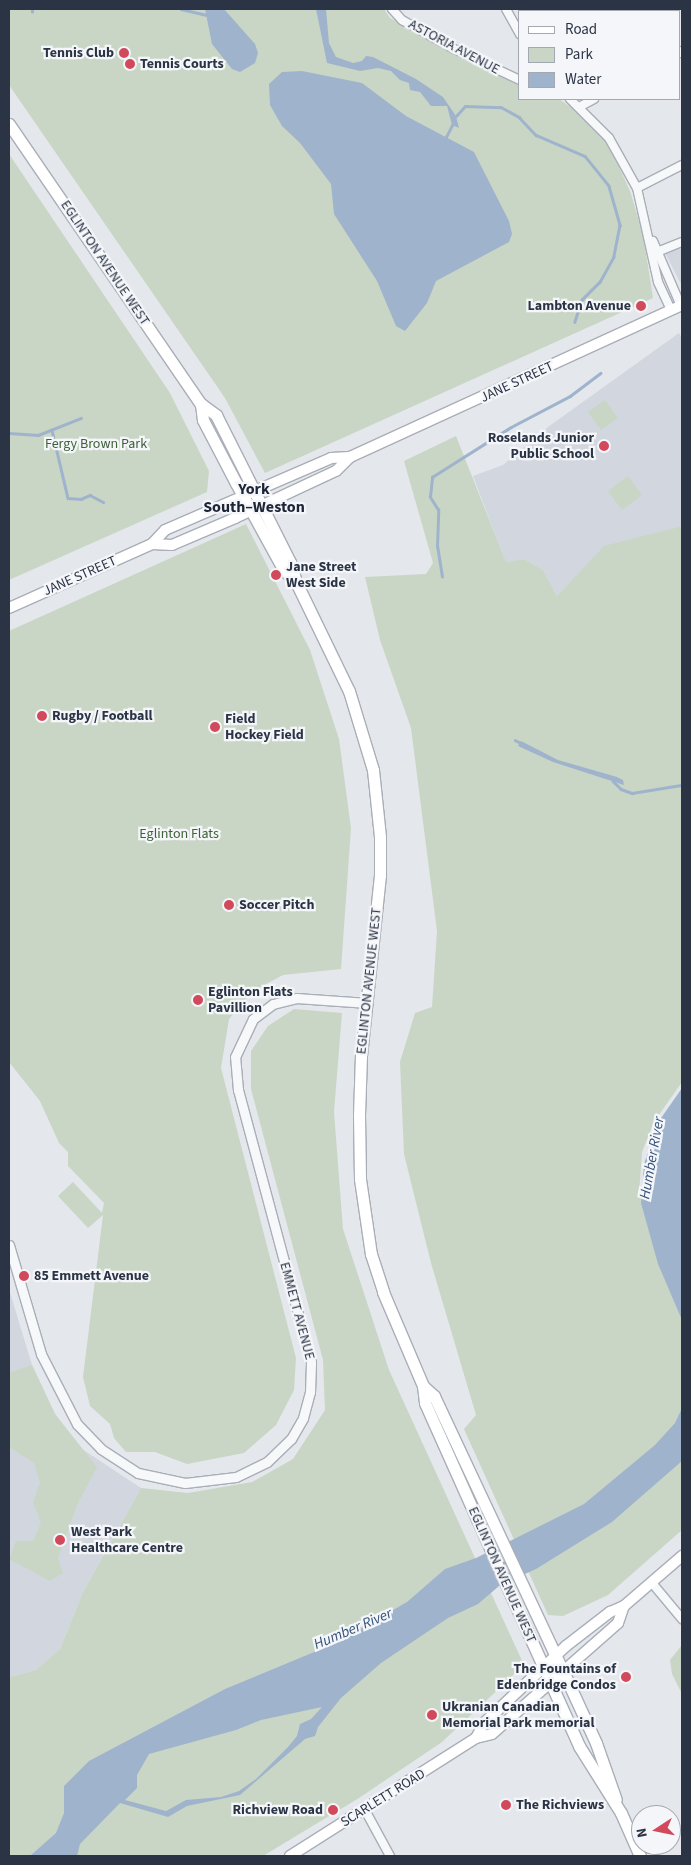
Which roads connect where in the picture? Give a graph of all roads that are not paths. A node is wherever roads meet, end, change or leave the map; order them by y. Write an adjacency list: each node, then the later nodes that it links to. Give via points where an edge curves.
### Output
1 (392, 9): 4 (street, ASTORIA AVENUE, via 402,20 454,50)
2 (506, 9): 3 (street)
3 (518, 30)
4 (518, 79)
5 (571, 100): 7 (street)
6 (592, 100): 7 (street)
7 (579, 107): 10 (street, via 609,138)
8 (9, 124): 15 (main road, EGLINTON AVENUE WEST)
9 (682, 165): 10 (street)
10 (637, 188): 11 (street)
11 (648, 226): 13 (street); 14 (street, via 658,282)
12 (682, 242): 13 (street)
13 (657, 252): 14 (street)
14 (678, 307): 16 (main road, JANE STREET)
15 (201, 404): 17 (main road, EGLINTON AVENUE WEST, via 216,415); 18 (main road, EGLINTON AVENUE WEST, via 203,420)
16 (350, 458): 17 (main road, JANE STREET, via 331,458); 19 (main road, JANE STREET, via 336,472)
17 (256, 491): 18 (main road, JANE STREET); 19 (main road, EGLINTON AVENUE WEST)
18 (243, 496): 20 (main road, EGLINTON AVENUE WEST); 21 (main road, JANE STREET, via 165,530)
19 (262, 505): 20 (main road, JANE STREET); 22 (main road, EGLINTON AVENUE WEST)
20 (250, 510): 21 (main road, JANE STREET, via 172,544); 22 (main road, EGLINTON AVENUE WEST, via 283,569)
21 (152, 544): 23 (main road, JANE STREET)
22 (296, 582): 24 (main road, EGLINTON AVENUE WEST, via 349,691 374,770 380,874)
23 (9, 608)
24 (367, 1003): 25 (street, EMMETT AVENUE, via 297,998 273,1004 250,1023 235,1057 238,1090 311,1362 310,1392 303,1418 284,1448 262,1465 218,1481 177,1483 138,1473 101,1450 78,1424 41,1354); 26 (main road, EGLINTON AVENUE WEST, via 359,1115 364,1218 383,1292)
25 (9, 1245)
26 (429, 1400): 31 (main road, EGLINTON AVENUE WEST); 32 (main road, EGLINTON AVENUE WEST)
27 (682, 1556): 28 (main road, SCARLETT ROAD)
28 (652, 1583): 29 (main road, SCARLETT ROAD); 30 (street)
29 (624, 1606): 31 (main road, SCARLETT ROAD, via 610,1612); 33 (main road, SCARLETT ROAD, via 618,1623)
30 (682, 1619)
31 (557, 1657): 32 (main road, SCARLETT ROAD); 33 (main road, EGLINTON AVENUE WEST)
32 (544, 1668): 34 (main road, EGLINTON AVENUE WEST); 35 (main road, SCARLETT ROAD, via 484,1723)
33 (563, 1671): 34 (main road, SCARLETT ROAD); 37 (main road, EGLINTON AVENUE WEST, via 607,1768)
34 (551, 1683): 35 (main road, SCARLETT ROAD, via 492,1734); 37 (main road, EGLINTON AVENUE WEST, via 579,1746)
35 (476, 1738): 36 (main road, SCARLETT ROAD)
36 (365, 1810): 38 (main road, SCARLETT ROAD); 39 (street)
37 (621, 1813): 40 (main road, EGLINTON AVENUE WEST)
38 (290, 1856)
39 (390, 1856)
40 (640, 1856)

